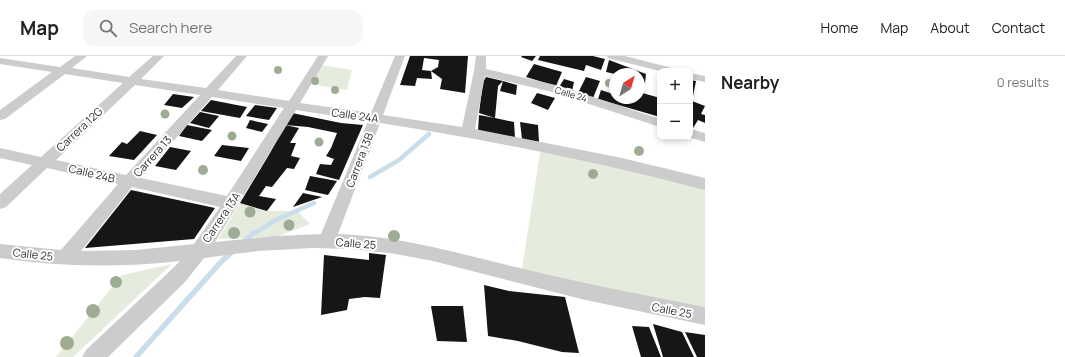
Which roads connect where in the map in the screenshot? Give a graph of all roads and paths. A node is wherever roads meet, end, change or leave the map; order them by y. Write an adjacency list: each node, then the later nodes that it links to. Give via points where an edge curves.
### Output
1 (82, 56): 10 (street)
2 (160, 56): 14 (street, Carrera 12G)
3 (242, 56): 15 (street, Carrera 13)
4 (323, 56): 16 (street, Carrera 13A)
5 (400, 56): 18 (street, Carrera 13B)
6 (480, 56): 11 (street)
7 (612, 56): 9 (street)
8 (3, 60): 10 (street, Calle 24A)
9 (660, 68)
10 (62, 70): 14 (street, Calle 24A); 17 (street)
11 (480, 71): 19 (street, Calle 24, via 556,89); 20 (street)
12 (693, 77): 13 (street)
13 (705, 79)
14 (131, 81): 15 (street, Calle 24A); 24 (street, Carrera 12G)
15 (209, 93): 16 (street, Calle 24A); 25 (street, Carrera 13)
16 (292, 106): 18 (street, Calle 24A); 28 (street, Carrera 13A)
17 (0, 116)
18 (376, 118): 20 (street, Calle 24A); 29 (street, Carrera 13B)
19 (657, 122)
20 (468, 132): 26 (street, Calle 24A, via 622,163)
21 (693, 134): 22 (street)
22 (705, 138)
23 (0, 153): 24 (street, Calle 24B)
24 (44, 162): 25 (street, Calle 24B); 27 (street, Carrera 12G)
25 (130, 181): 28 (street, Calle 24B); 32 (street, Carrera 13)
26 (705, 184)
27 (0, 203)
28 (231, 203): 31 (street, Carrera 13A)
29 (327, 241): 31 (street, Calle 25); 33 (street, Calle 25, via 370,243 422,251 540,281)
30 (0, 251): 32 (street, Calle 25)
31 (199, 251): 32 (street, Calle 25, via 108,259); 34 (street, Carrera 13A, via 178,276)
32 (65, 258)
33 (705, 316)
34 (93, 357)

